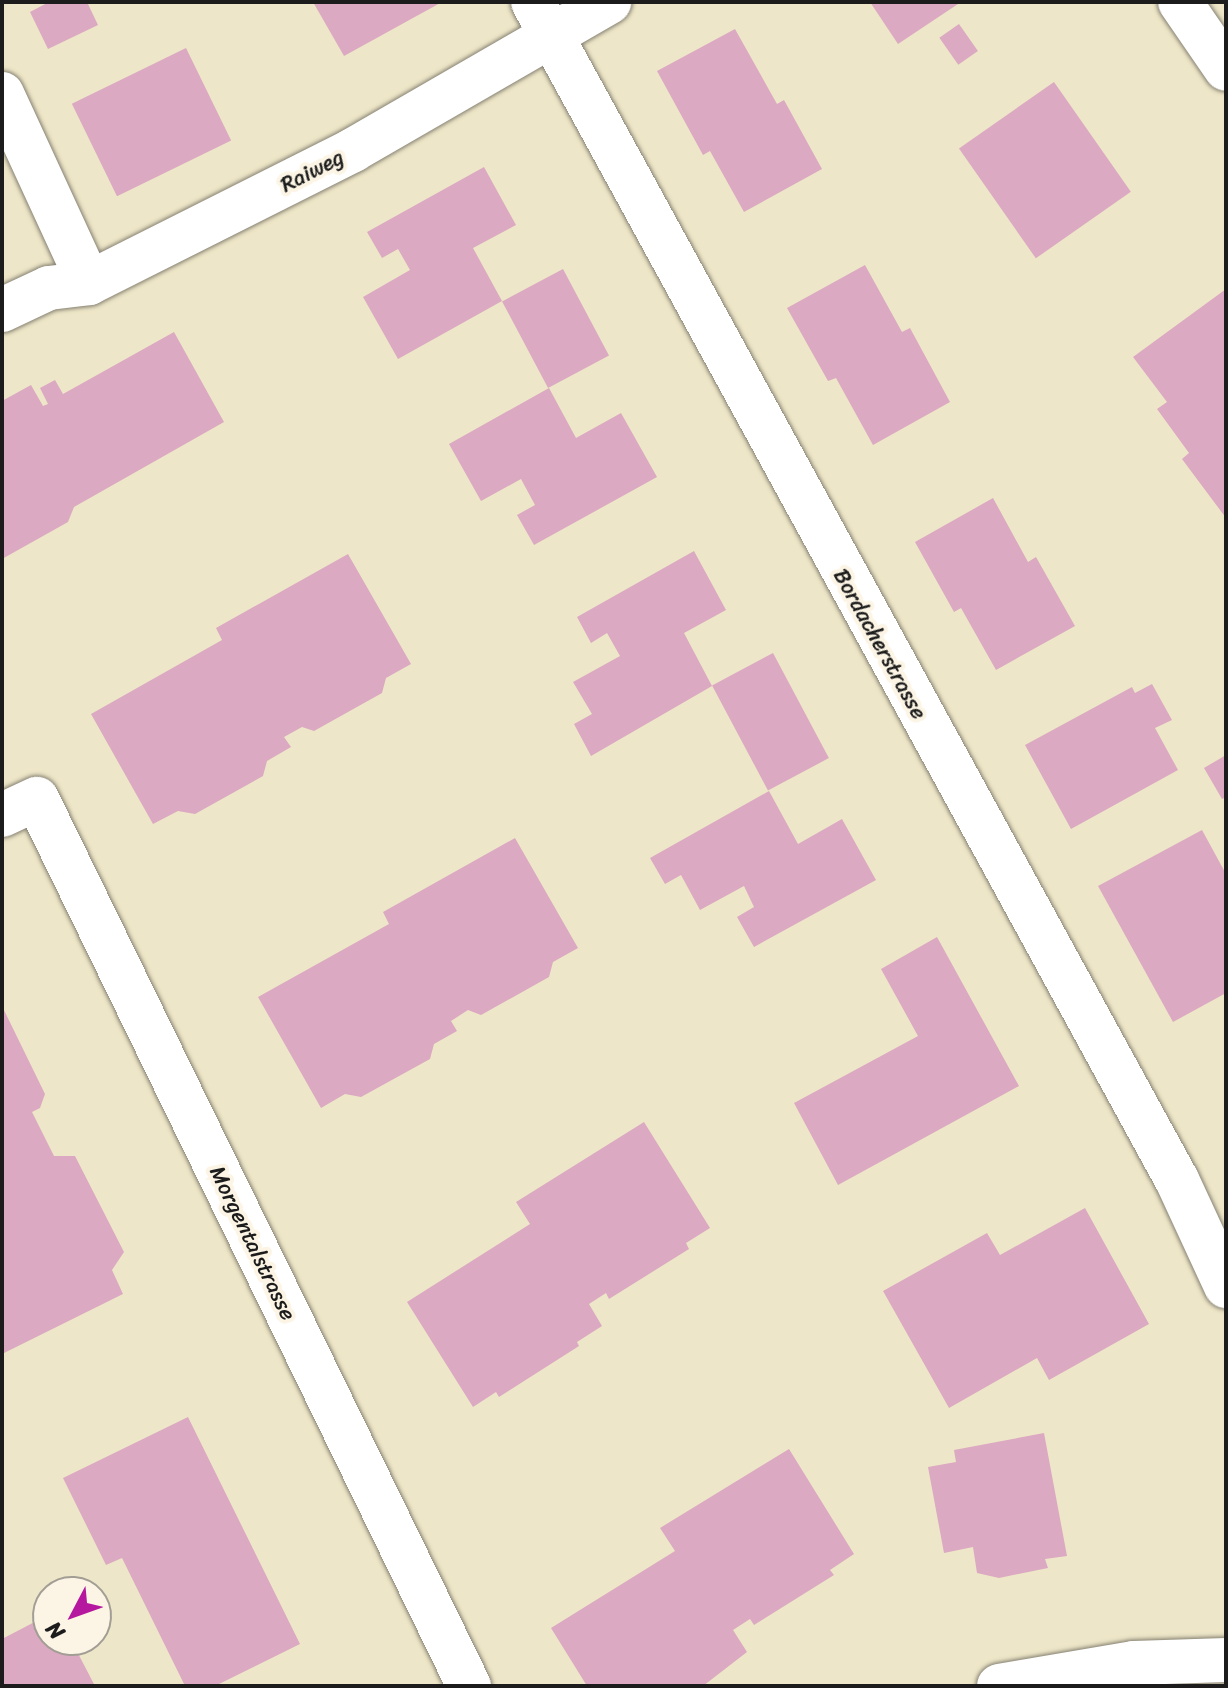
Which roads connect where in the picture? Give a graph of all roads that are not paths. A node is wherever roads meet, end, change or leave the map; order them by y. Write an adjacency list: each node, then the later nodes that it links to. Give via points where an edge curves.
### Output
1 (609, 2): 3 (street, Raiweg)
2 (1180, 2): 4 (street)
3 (543, 20): 6 (street, Raiweg, via 353,150); 9 (street, Bordacherstrasse, via 1177,1180)
4 (1226, 69)
5 (2, 94): 6 (street)
6 (89, 283): 7 (street, Raiweg, via 49,288)
7 (2, 310)
8 (20, 807): 11 (street, Morgentalstrasse)
9 (1226, 1286)
10 (1226, 1660): 12 (street, via 1134,1663)
11 (469, 1686)
12 (999, 1686)

